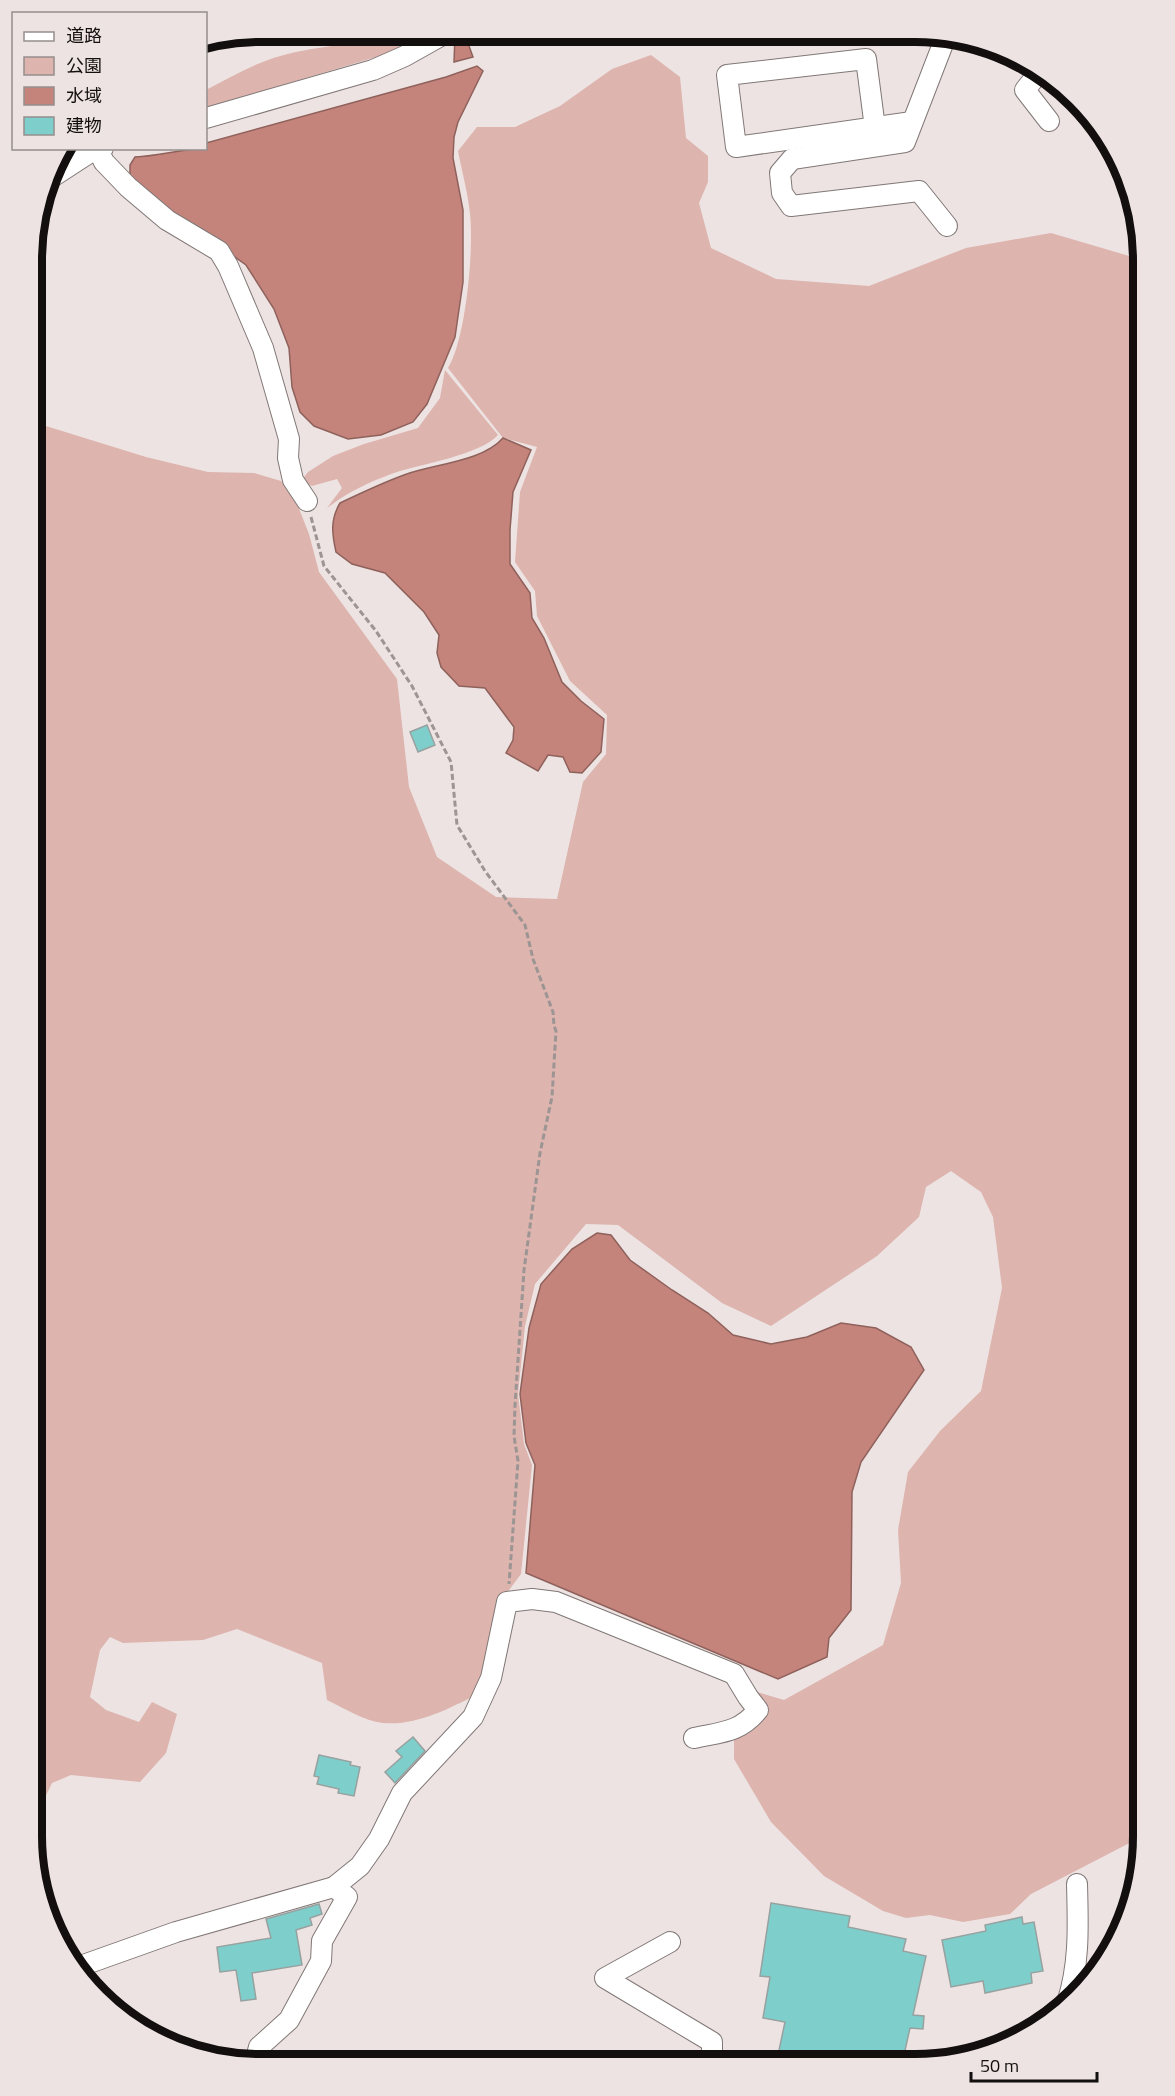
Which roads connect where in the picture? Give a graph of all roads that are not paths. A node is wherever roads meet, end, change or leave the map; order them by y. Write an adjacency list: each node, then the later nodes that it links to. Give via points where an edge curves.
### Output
1 (430, 42): 4 (street, via 373,70)
2 (943, 44): 6 (street)
3 (1035, 78): 5 (street, via 1024,90)
4 (207, 118)
5 (1049, 121)
6 (912, 122): 7 (street); 11 (street, via 905,142 792,159 780,173 782,194 791,206 919,190)
7 (875, 128): 7 (street, via 736,147 727,75 866,58)
8 (96, 150): 10 (street)
9 (99, 150): 12 (street, via 104,162 128,187 167,220 219,251 228,266 263,348 290,439 288,458 293,480)
10 (62, 171)
11 (947, 226)
12 (307, 501)
13 (694, 1738): 15 (street, via 732,1730 748,1722 758,1710 734,1674 556,1602 507,1602 491,1678 473,1717 402,1793 379,1839 360,1866)
14 (1077, 1884): 18 (street, via 1078,1941)
15 (334, 1887): 17 (street, via 176,1932); 19 (street, via 347,1897 322,1941 321,1961 289,2020)
16 (670, 1942): 20 (street, via 605,1978 712,2042)
17 (84, 1965)
18 (1072, 1986)
19 (258, 2054)
20 (712, 2054)

